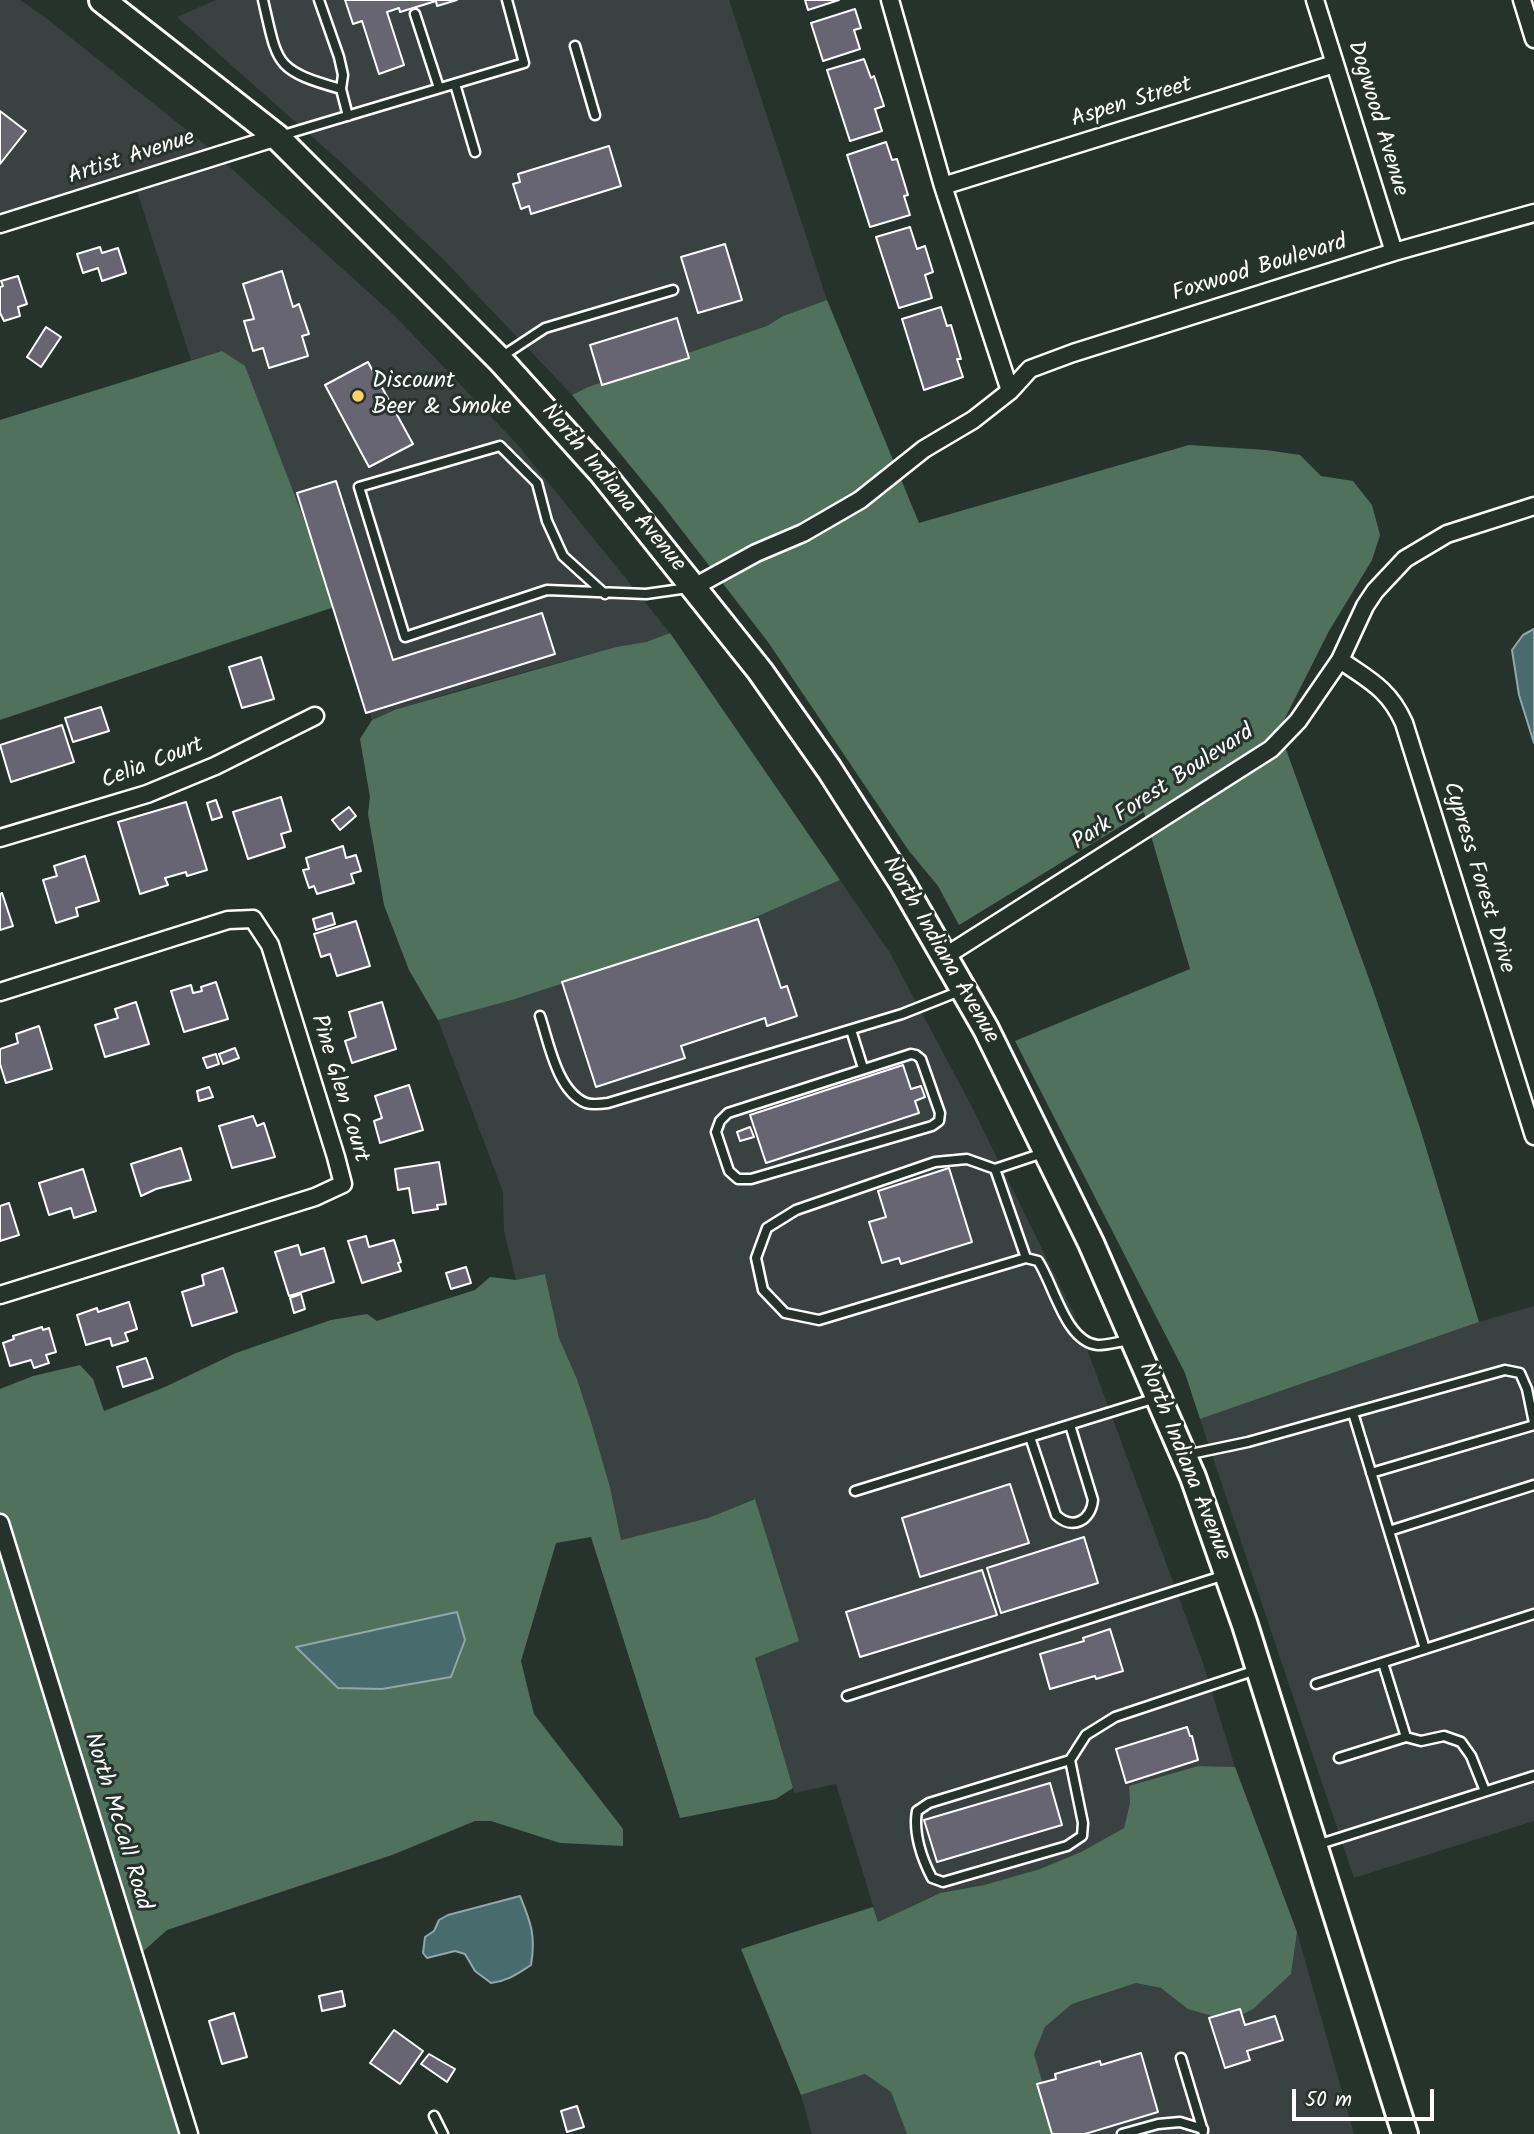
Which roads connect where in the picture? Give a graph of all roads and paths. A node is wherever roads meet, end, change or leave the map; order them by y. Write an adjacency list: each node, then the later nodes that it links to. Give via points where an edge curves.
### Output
1 (102, 0): 17 (main road, North Indiana Avenue)
2 (263, 0): 14 (lane, via 275,50 286,68)
3 (320, 0): 14 (lane, via 339,57)
4 (507, 0): 12 (lane, via 524,63)
5 (890, 0): 19 (street)
6 (1315, 0): 11 (street, Dogwood Avenue)
7 (1522, 0): 9 (street)
8 (415, 14): 13 (lane)
9 (1534, 39)
10 (575, 46): 15 (lane)
11 (1335, 64): 19 (street, Aspen Street); 22 (street, Dogwood Avenue)
12 (454, 84): 13 (lane); 18 (lane)
13 (439, 88): 16 (lane)
14 (341, 89): 16 (lane)
15 (595, 115)
16 (348, 116): 17 (lane)
17 (277, 137): 21 (street, Artist Avenue); 24 (main road, North Indiana Avenue)
18 (475, 152)
19 (943, 186): 25 (street)
20 (1534, 213): 22 (street, Foxwood Boulevard)
21 (0, 224)
22 (1394, 252): 25 (street, Foxwood Boulevard, via 1062,357 1030,369)
23 (673, 290): 24 (lane, via 545,328)
24 (499, 358): 27 (main road, North Indiana Avenue, via 602,473)
25 (1010, 391): 27 (street, Foxwood Boulevard, via 924,449 860,500)
26 (1534, 506): 29 (street, Park Forest Boulevard, via 1447,534 1405,559 1365,606)
27 (694, 587): 28 (lane); 32 (main road, North Indiana Avenue, via 829,769)
28 (605, 594): 28 (lane, via 563,556 537,483 500,446 359,487 405,637 547,590)
29 (1340, 660): 32 (street, Park Forest Boulevard, via 1298,721 1272,749); 38 (street, Cypress Forest Drive, via 1386,692 1404,723)
30 (314, 716): 31 (street, Celia Court, via 147,794)
31 (0, 838)
32 (944, 957): 33 (main road, North Indiana Avenue)
33 (963, 990): 36 (lane); 39 (main road, North Indiana Avenue)
34 (0, 992): 42 (street, Pine Glen Court, via 228,920 254,919 270,945 342,1184 315,1198)
35 (540, 1016): 36 (lane, via 564,1084 573,1096 589,1104 608,1103)
36 (851, 1030): 37 (lane)
37 (863, 1068): 37 (lane, via 728,1113 716,1132 729,1171 738,1179 751,1179 939,1121 940,1113 916,1055)
38 (1534, 1136)
39 (1046, 1152): 40 (lane); 43 (main road, North Indiana Avenue)
40 (995, 1169): 41 (lane); 41 (lane, via 967,1159 935,1162 796,1210 767,1228 756,1258 764,1290 785,1313 819,1320)
41 (1026, 1258): 43 (lane, via 1038,1261 1079,1339 1097,1345)
42 (0, 1295)
43 (1133, 1339): 44 (main road, North Indiana Avenue)
44 (1159, 1397): 47 (lane); 49 (main road, North Indiana Avenue)
45 (1353, 1413): 46 (lane, via 1505,1370 1520,1373); 49 (lane); 50 (lane)
46 (1534, 1424): 50 (lane)
47 (1070, 1425): 48 (lane); 48 (lane, via 1093,1500 1092,1511 1073,1523 1056,1515)
48 (1030, 1437): 52 (lane)
49 (1184, 1455): 55 (main road, North Indiana Avenue)
50 (1371, 1473): 54 (lane)
51 (1534, 1485): 54 (lane)
52 (855, 1491)
53 (0, 1523): 71 (street, North McCall Road)
54 (1389, 1531): 57 (lane)
55 (1228, 1574): 59 (main road, North Indiana Avenue); 61 (lane)
56 (1534, 1614): 57 (lane)
57 (1424, 1649): 58 (lane)
58 (1383, 1663): 60 (lane); 62 (lane)
59 (1259, 1669): 64 (lane, via 1115,1717 1086,1735); 67 (main road, North Indiana Avenue)
60 (1315, 1684)
61 (846, 1696)
62 (1406, 1737): 63 (lane); 66 (lane, via 1421,1741 1444,1736 1461,1742)
63 (1339, 1758)
64 (1070, 1760): 64 (lane, via 1082,1836 1067,1846 943,1881 932,1878 914,1824 917,1811 929,1803)
65 (1534, 1776): 66 (lane)
66 (1485, 1791): 67 (lane)
67 (1314, 1846): 74 (main road, North Indiana Avenue)
68 (1181, 2057): 70 (lane)
69 (434, 2116): 72 (lane)
70 (1204, 2132): 73 (lane, via 1180,2122)
71 (189, 2134)
72 (443, 2134)
73 (1122, 2134)
74 (1405, 2134)

